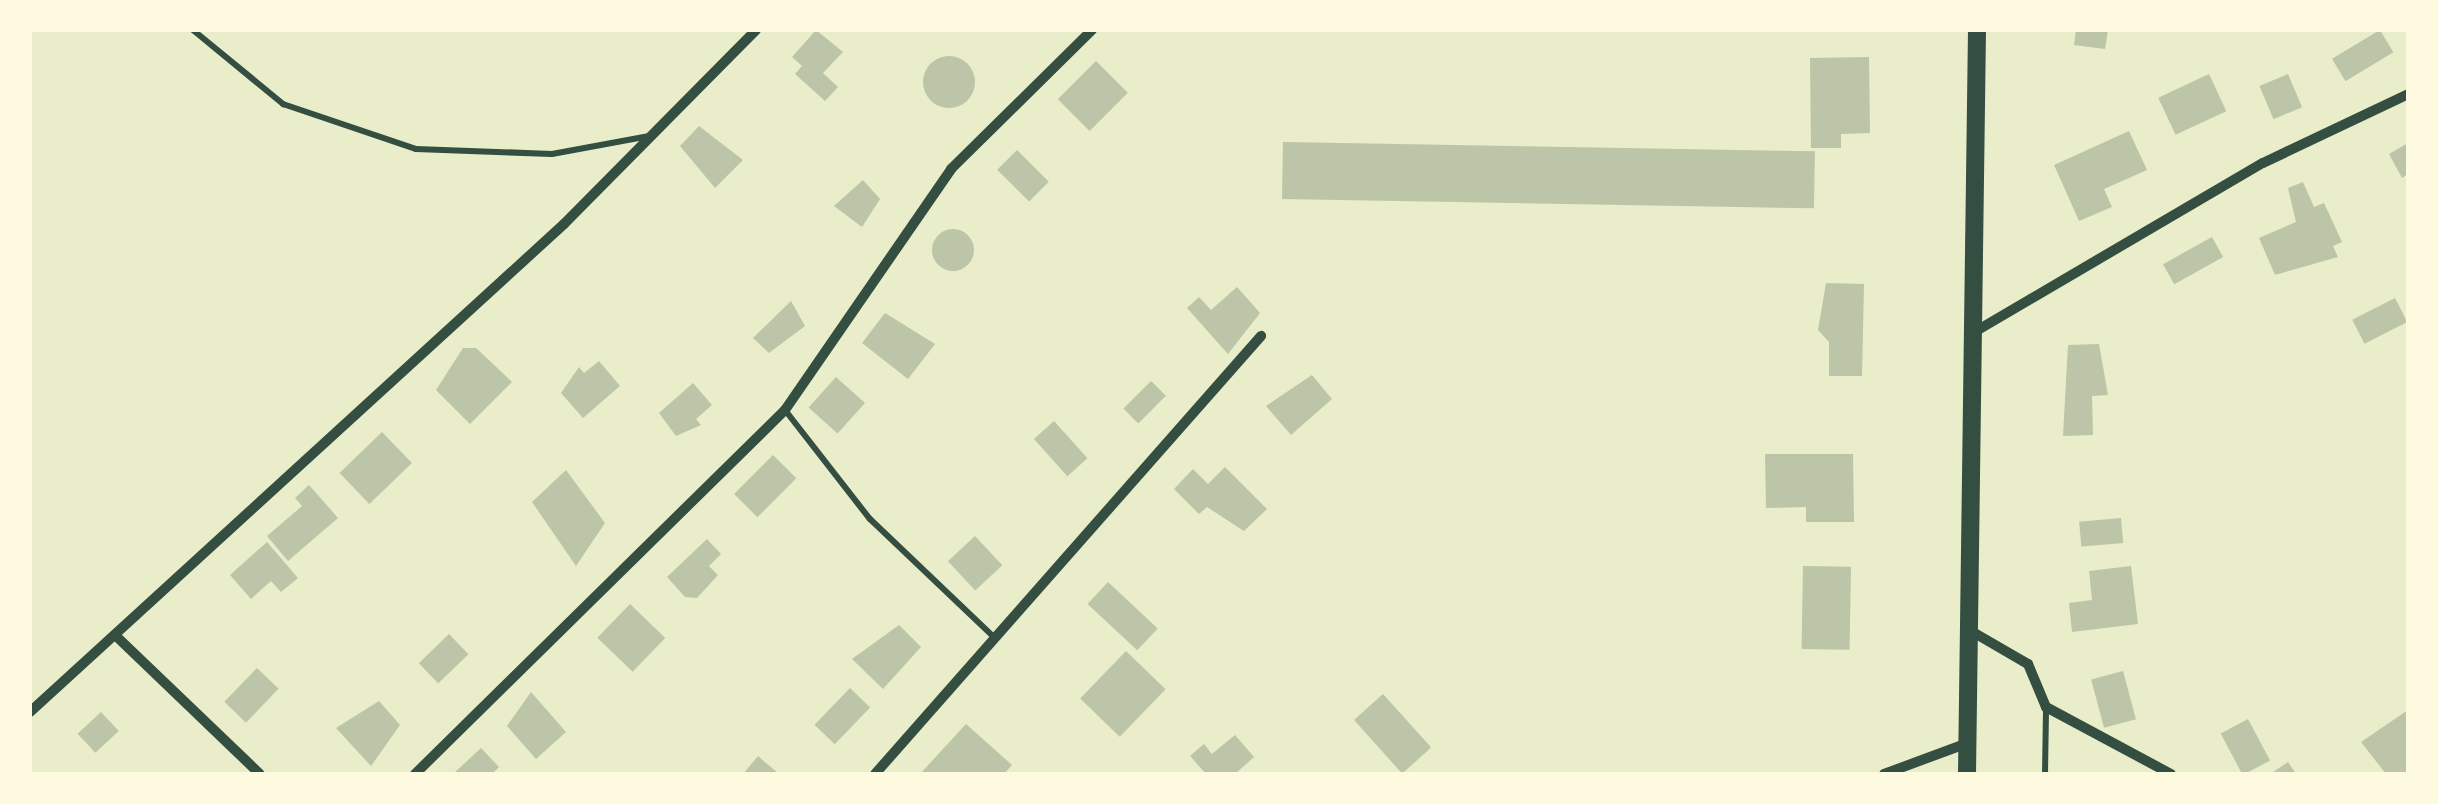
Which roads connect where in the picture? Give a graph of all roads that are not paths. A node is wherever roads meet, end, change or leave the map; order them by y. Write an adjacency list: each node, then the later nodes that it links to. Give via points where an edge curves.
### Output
1 (193, 30): 6 (lane, via 283,104 416,149 552,154)
2 (756, 30): 6 (street)
3 (1092, 30): 9 (street, via 951,168)
4 (1977, 30): 7 (main road)
5 (2408, 94): 7 (street, via 2263,163)
6 (655, 135): 11 (street)
7 (1970, 335): 10 (main road)
8 (1261, 336): 12 (street)
9 (785, 410): 12 (lane, via 870,519); 17 (street)
10 (1972, 631): 13 (street, via 2028,664); 15 (main road)
11 (116, 636): 14 (street); 16 (street)
12 (996, 639): 18 (street)
13 (2046, 707): 21 (lane); 22 (street)
14 (30, 712)
15 (1968, 743): 19 (street); 20 (main road)
16 (260, 774)
17 (415, 774)
18 (875, 774)
19 (1884, 774)
20 (1967, 774)
21 (2045, 774)
22 (2172, 774)

